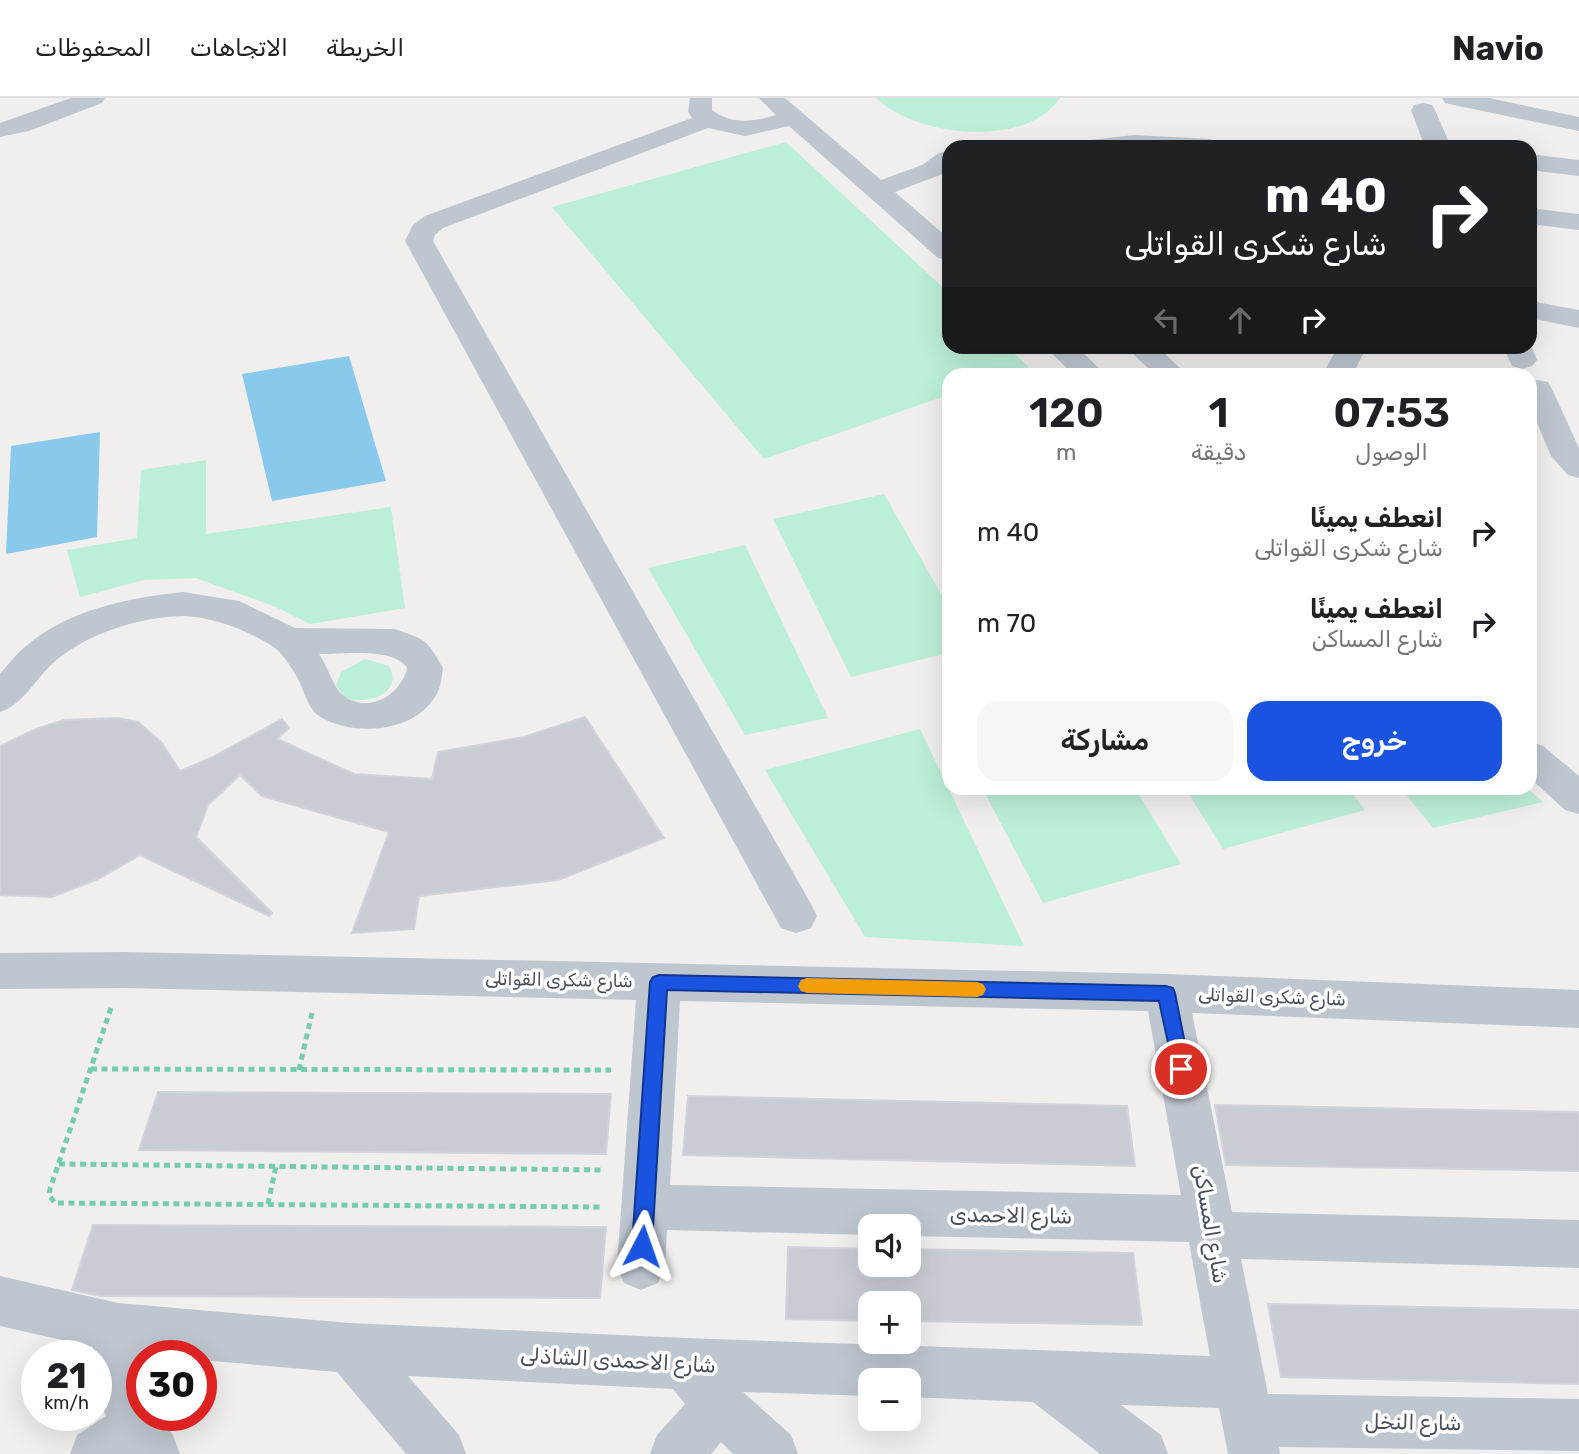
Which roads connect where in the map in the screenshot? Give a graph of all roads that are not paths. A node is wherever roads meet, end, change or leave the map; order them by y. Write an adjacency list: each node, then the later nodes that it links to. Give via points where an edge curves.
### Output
1 (93, 98): 8 (street)
2 (771, 98): 6 (street)
3 (1454, 98): 7 (street)
4 (705, 109): 6 (street, via 734,128 765,127); 31 (street, via 435,222 419,241)
5 (1423, 110): 9 (street)
6 (793, 117): 13 (street)
7 (1579, 124)
8 (0, 130)
9 (1435, 140)
10 (1537, 163): 11 (street)
11 (1579, 168)
12 (942, 170): 13 (street)
13 (877, 190): 16 (street)
14 (1537, 217): 15 (street)
15 (1579, 222)
16 (942, 247)
17 (1537, 311): 18 (street)
18 (1579, 319)
19 (1067, 354): 21 (street)
20 (1148, 354): 22 (street)
21 (1083, 368)
22 (1164, 368)
23 (1537, 389): 24 (street, via 1567,456)
24 (1579, 468)
25 (290, 641): 26 (street); 27 (street); 28 (street, via 227,610 183,604 132,610 83,627 39,655)
26 (367, 643): 27 (street, via 334,659); 27 (street, via 394,642 415,651 425,668 421,688 404,705 377,716 349,715 328,704)
27 (320, 686)
28 (0, 698)
29 (1537, 762): 30 (street)
30 (1579, 799)
31 (796, 916)
32 (0, 971): 33 (street, شارع شكرى القواتلى)
33 (659, 982): 34 (street, شارع شكرى القواتلى); 36 (street)
34 (1166, 993): 35 (street, شارع شكرى القواتلى); 37 (street, شارع المساكن)
35 (1579, 1009)
36 (646, 1189): 37 (street, شارع الاحمدى); 39 (street)
37 (1211, 1227): 38 (street, شارع الاحمدى); 46 (street, شارع المساكن)
38 (1579, 1244)
39 (641, 1266)
40 (0, 1301): 41 (street, شارع الاحمدى الشاذلى)
41 (118, 1328): 42 (street, شارع الاحمدى الشاذلى); 48 (street, via 118,1380)
42 (350, 1348): 43 (street, شارع الاحمدى الشاذلى); 50 (street)
43 (685, 1364): 44 (street, شارع الاحمدى الشاذلى); 45 (street)
44 (1042, 1377): 46 (street, شارع الاحمدى الشاذلى); 49 (street)
45 (719, 1405): 51 (street); 52 (street)
46 (1247, 1419): 47 (street, شارع النخل)
47 (1579, 1424)
48 (128, 1445)
49 (1139, 1453)
50 (440, 1454)
51 (676, 1454)
52 (772, 1454)

